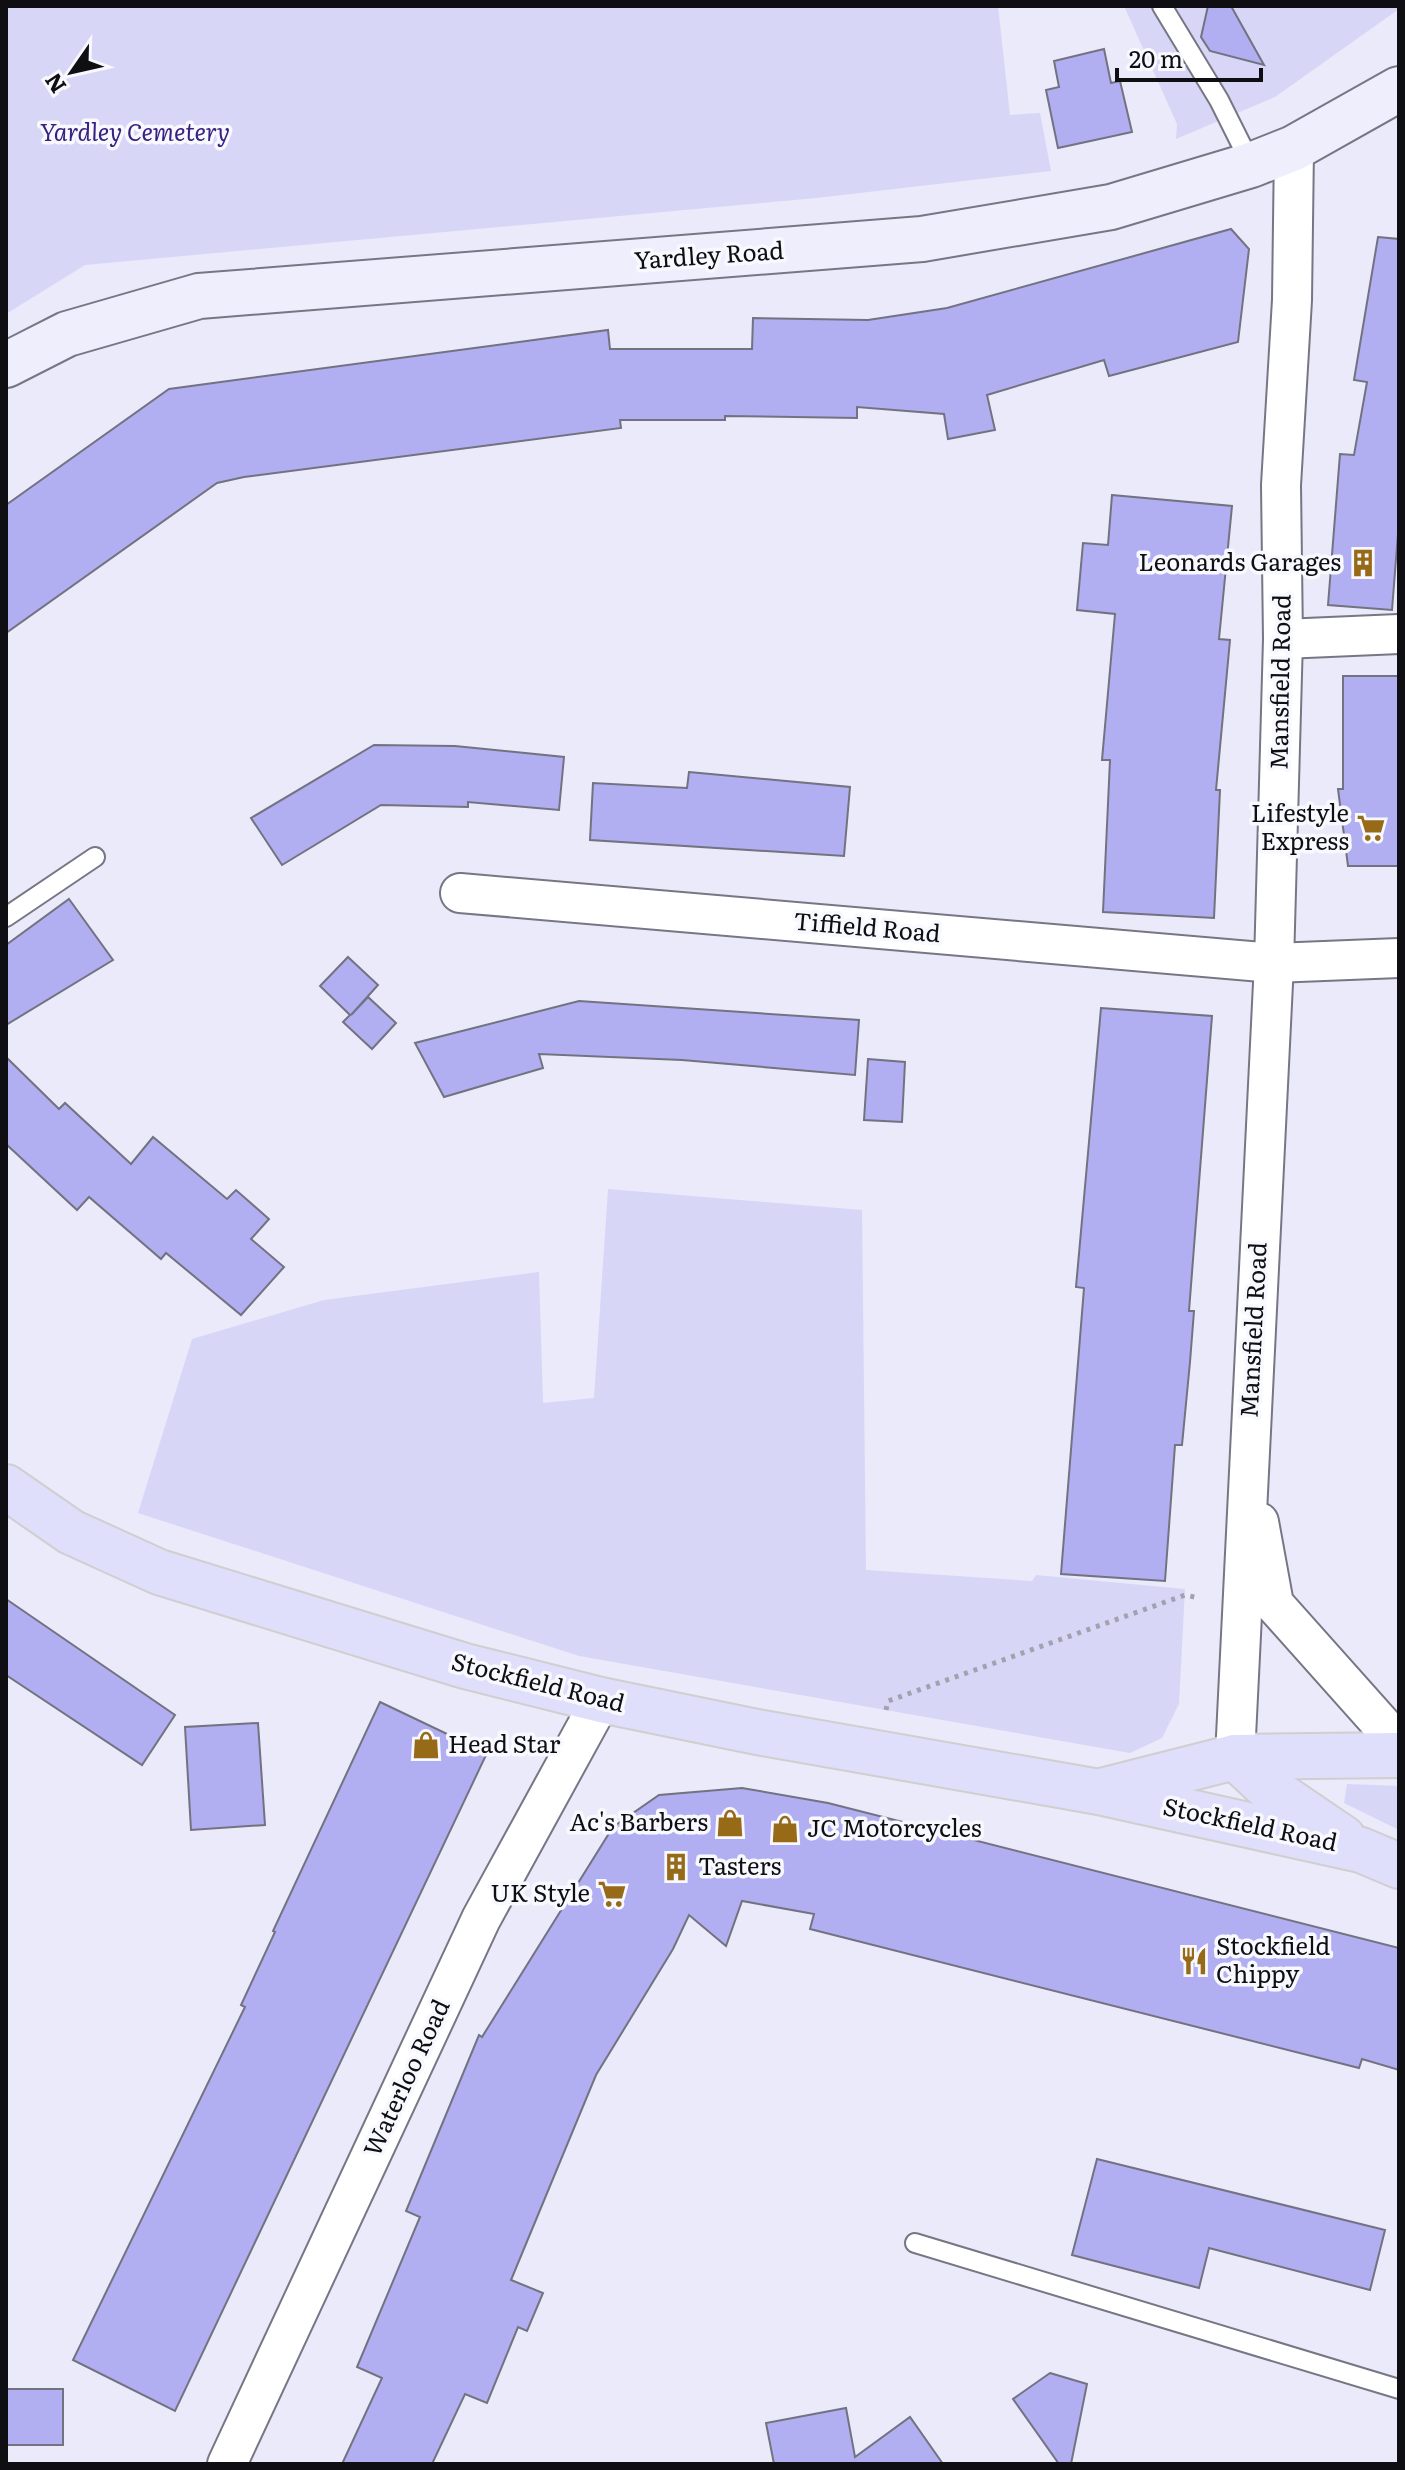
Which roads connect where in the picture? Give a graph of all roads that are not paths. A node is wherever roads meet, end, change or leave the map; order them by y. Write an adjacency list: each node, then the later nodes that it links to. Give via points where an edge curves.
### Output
1 (1162, 6): 4 (lane)
2 (1399, 89): 3 (main road, Yardley Road)
3 (1294, 148): 4 (main road, Yardley Road); 7 (street, Mansfield Road, via 1281,485)
4 (1251, 165): 5 (main road, Yardley Road, via 1111,207 922,239 199,296 67,334)
5 (6, 365)
6 (1399, 634): 7 (street)
7 (1283, 639): 12 (street, Mansfield Road)
8 (95, 857): 10 (lane)
9 (460, 893): 12 (street, Tiffield Road)
10 (6, 917)
11 (1399, 958): 12 (street, Tiffield Road)
12 (1274, 963): 13 (street, Mansfield Road)
13 (1247, 1457): 16 (street, Mansfield Road, via 1274,1604); 18 (street, Mansfield Road)
14 (6, 1487): 15 (main road, Stockfield Road, via 71,1532 159,1572 353,1634)
15 (601, 1700): 19 (main road, Stockfield Road); 23 (street, Waterloo Road, via 481,1919)
16 (1399, 1744)
17 (1399, 1755): 18 (main road, Stockfield Road)
18 (1235, 1757): 19 (main road, Stockfield Road); 20 (main road, via 1265,1785)
19 (1099, 1792): 20 (main road, Stockfield Road)
20 (1380, 1858)
21 (915, 2243): 22 (lane)
22 (1399, 2389)
23 (227, 2464)

